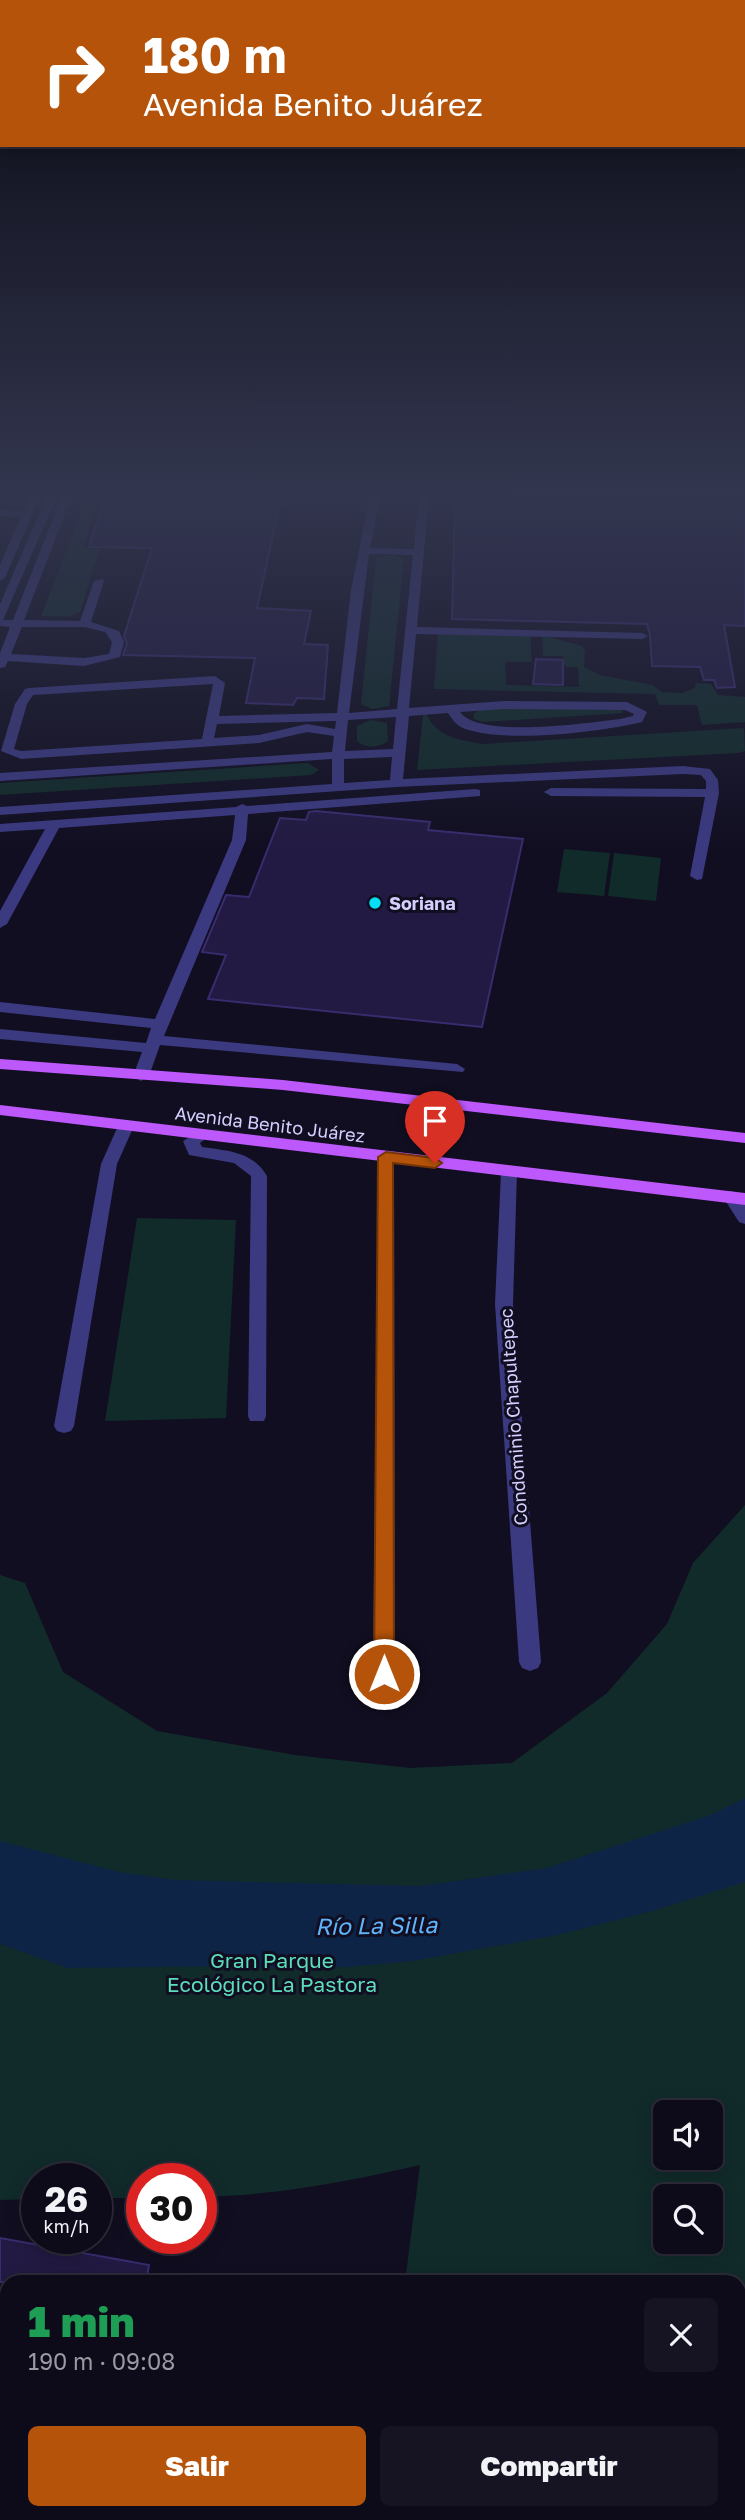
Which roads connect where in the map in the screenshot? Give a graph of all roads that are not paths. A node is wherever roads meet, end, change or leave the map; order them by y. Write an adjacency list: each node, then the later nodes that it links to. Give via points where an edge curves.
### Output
1 (22, 614): 5 (street)
2 (88, 614): 7 (street)
3 (355, 614): 13 (street)
4 (411, 614): 8 (street)
5 (18, 623): 6 (street); 7 (street); 10 (street)
6 (0, 624)
7 (85, 624): 10 (street, via 115,633 114,657 84,662)
8 (410, 630): 9 (street); 12 (street)
9 (642, 636)
10 (2, 660)
11 (452, 709): 11 (street, via 615,705 634,707 641,715 605,725 500,729 467,725); 12 (street)
12 (401, 714): 13 (street); 18 (street)
13 (343, 717): 15 (street); 16 (street)
14 (212, 720): 15 (street); 17 (street); 17 (street, via 219,684 215,680 35,690 23,697 7,751 22,755)
15 (297, 724): 16 (street); 17 (street, via 272,737)
16 (341, 734): 19 (street)
17 (207, 743)
18 (398, 753): 19 (street); 21 (street)
19 (338, 755): 20 (street); 22 (street)
20 (0, 777)
21 (396, 783): 22 (street); 25 (street, via 697,770 709,776)
22 (338, 786): 27 (street)
23 (551, 792): 25 (street)
24 (475, 793): 26 (street)
25 (712, 793): 30 (street)
26 (242, 808): 28 (street); 33 (street, via 236,849)
27 (0, 811)
28 (55, 823): 29 (street); 31 (street)
29 (0, 828)
30 (697, 876)
31 (0, 924)
32 (0, 1007): 33 (street)
33 (160, 1024): 35 (street)
34 (0, 1034): 35 (street)
35 (152, 1044): 37 (street); 38 (street)
36 (0, 1064): 38 (main road, Avenida Benito Juárez)
37 (457, 1069)
38 (141, 1076): 42 (main road, Avenida Benito Juárez, via 283,1085)
39 (0, 1110): 40 (main road, Avenida Benito Juárez)
40 (126, 1126): 41 (main road, Avenida Benito Juárez); 48 (street, via 109,1164)
41 (202, 1135): 43 (main road, Avenida Benito Juárez); 47 (street, via 191,1141 195,1151 246,1161 258,1175)
42 (745, 1138)
43 (386, 1157): 44 (main road, Avenida Benito Juárez); 50 (street)
44 (509, 1172): 45 (main road, Avenida Benito Juárez); 49 (street, Condominio Chapultepec, via 504,1304)
45 (738, 1198): 46 (street)
46 (745, 1218)
47 (257, 1416)
48 (64, 1426)
49 (530, 1662)
50 (384, 1674)

